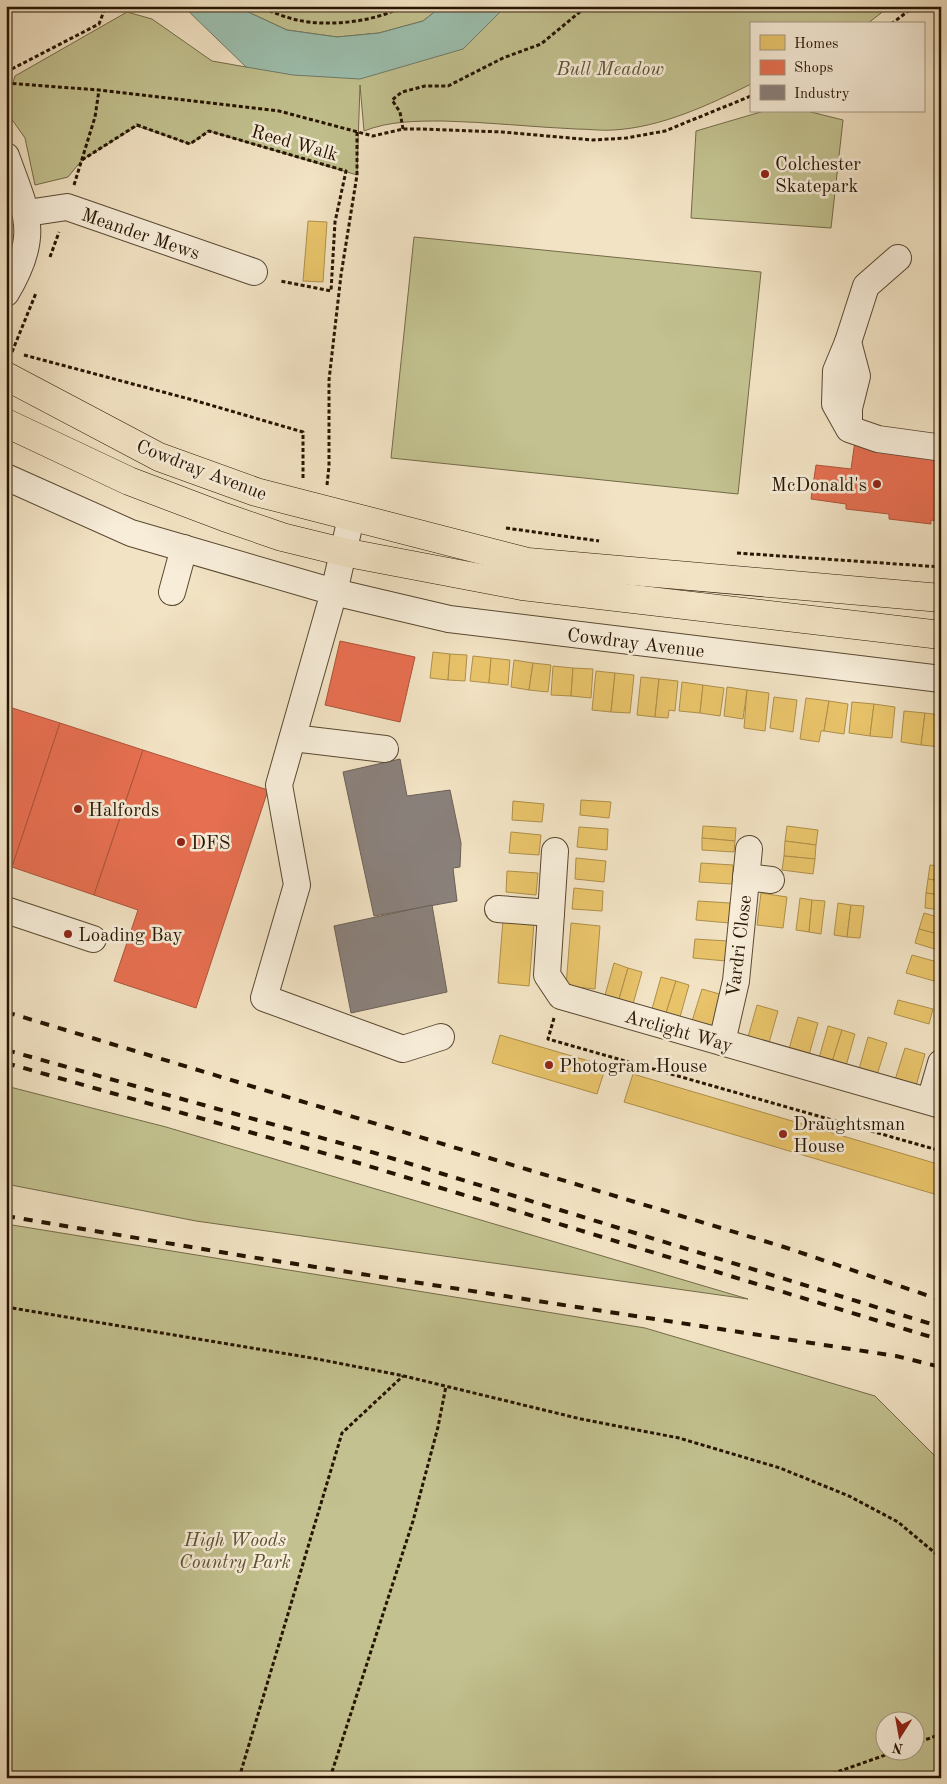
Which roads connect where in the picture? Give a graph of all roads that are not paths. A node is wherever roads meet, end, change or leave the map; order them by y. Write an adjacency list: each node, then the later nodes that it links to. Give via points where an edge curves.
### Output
1 (6, 156): 2 (street)
2 (27, 213): 4 (street, Meander Mews, via 67,207); 5 (street, via 26,253)
3 (898, 258): 8 (street, via 866,286 836,371 835,404 848,429 878,439)
4 (254, 272)
5 (6, 292)
6 (13, 370): 10 (main road, Cowdray Avenue, via 73,412 159,457 256,492)
7 (6, 423): 12 (main road, Cowdray Avenue, via 129,481 207,511 282,538)
8 (941, 446)
9 (6, 477): 11 (street, Cowdray Avenue, via 130,533)
10 (351, 518): 12 (street); 15 (main road, Cowdray Avenue, via 528,562)
11 (184, 548): 13 (street); 14 (street, Cowdray Avenue)
12 (342, 552): 14 (street); 16 (main road, Cowdray Avenue, via 522,586)
13 (172, 592)
14 (334, 592): 17 (street, Cowdray Avenue, via 449,619); 18 (street)
15 (941, 598)
16 (941, 636)
17 (941, 679)
18 (292, 738): 19 (street); 26 (street, via 279,785 298,885 264,998 403,1049)
19 (385, 749)
20 (748, 849): 27 (street, Vardri Close, via 758,879)
21 (555, 851): 24 (street)
22 (498, 908): 24 (street)
23 (6, 910): 25 (street)
24 (551, 913): 27 (street, Arclight Way, via 547,974 562,996)
25 (93, 939)
26 (441, 1037)
27 (722, 1042): 29 (street, Arclight Way)
28 (941, 1063): 29 (street)
29 (935, 1103)

